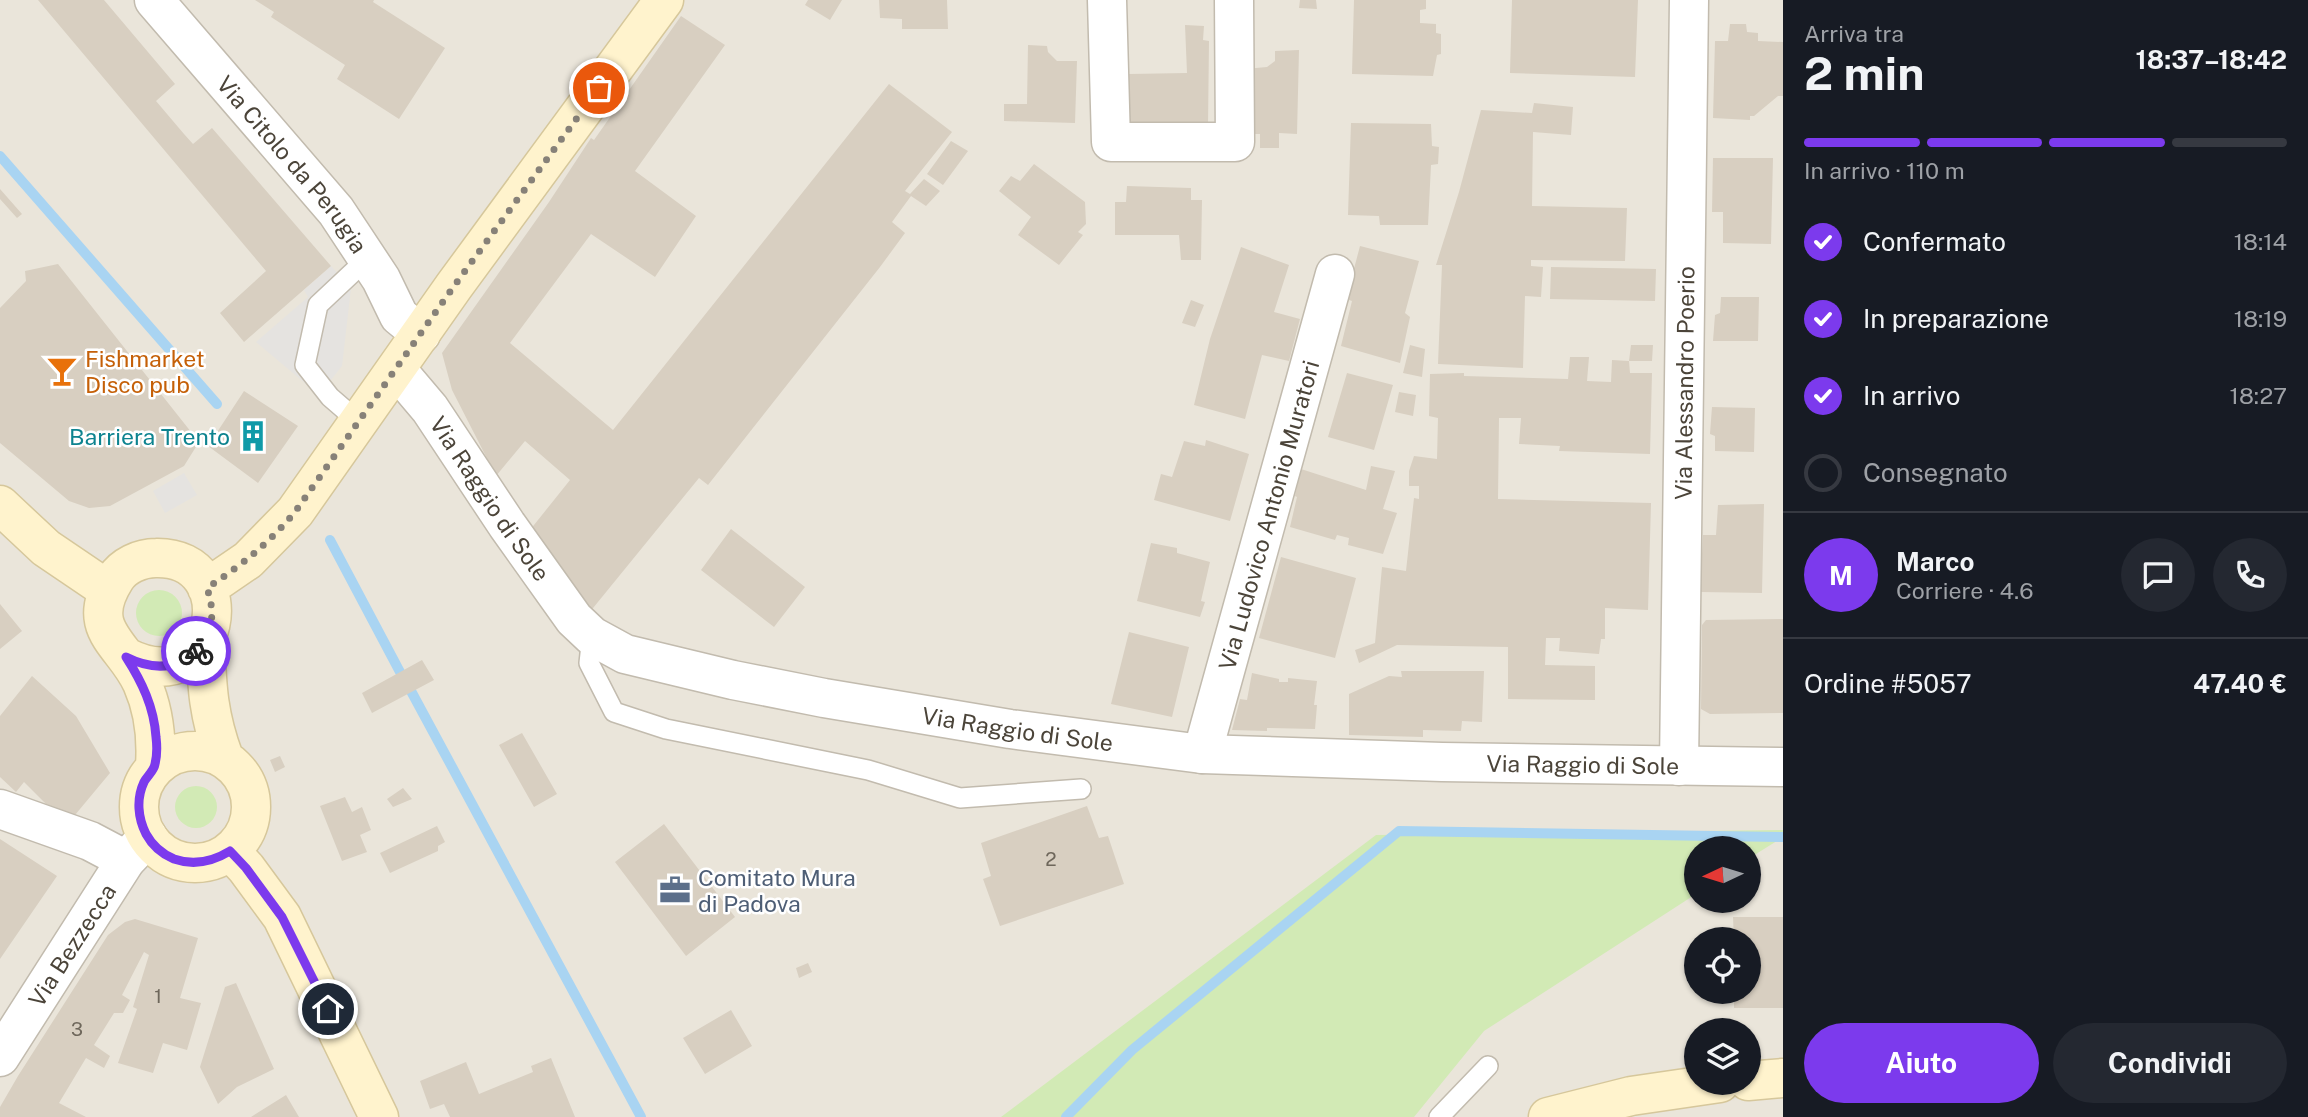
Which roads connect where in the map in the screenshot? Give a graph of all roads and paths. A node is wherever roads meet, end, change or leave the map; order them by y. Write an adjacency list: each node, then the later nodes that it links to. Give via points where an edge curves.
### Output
1 (153, 0): 6 (street, Via Citolo da Perugia, via 336,211)
2 (664, 0): 8 (main road)
3 (1107, 0): 4 (street, via 1111,142 1235,142)
4 (1234, 0)
5 (1689, 0): 20 (street, Via Alessandro Poerio)
6 (368, 258): 8 (street, Via Citolo da Perugia, via 399,316); 10 (lane, via 318,305 305,365 330,397)
7 (1335, 274): 17 (street, Via Ludovico Antonio Muratori)
8 (421, 334): 9 (main road)
9 (397, 370): 10 (main road); 14 (street, Via Raggio di Sole, via 574,618)
10 (360, 423): 12 (main road, via 270,540)
11 (0, 505): 13 (main road, via 47,548)
12 (207, 588): 13 (main road, via 183,563 148,558 117,575); 15 (main road, via 213,605)
13 (108, 590): 16 (main road, via 103,608 105,627)
14 (593, 636): 17 (street, Via Raggio di Sole, via 625,654 824,698); 22 (lane, via 589,663 614,712 666,729 868,770 960,798)
15 (205, 642): 16 (main road, via 193,655 169,666 142,665); 18 (main road, via 208,703)
16 (126, 657): 19 (main road, via 152,709)
17 (1202, 754): 20 (street, Via Raggio di Sole)
18 (224, 758): 19 (main road, via 196,750 167,757); 25 (main road, via 247,786 251,803 242,837)
19 (155, 766): 24 (main road, via 139,800)
20 (1679, 766): 21 (street, Via Raggio di Sole)
21 (1783, 767)
22 (1081, 789)
23 (0, 809): 24 (street, via 90,841)
24 (137, 849): 25 (main road, via 158,849 171,858 201,863); 26 (street, Via Bezzecca)
25 (230, 851): 32 (main road, via 282,917)
26 (0, 1057)
27 (1488, 1066): 33 (lane)
28 (1783, 1078): 29 (main road)
29 (1761, 1080)
30 (1684, 1088): 31 (main road)
31 (1552, 1116)
32 (379, 1117)
33 (1439, 1117)

